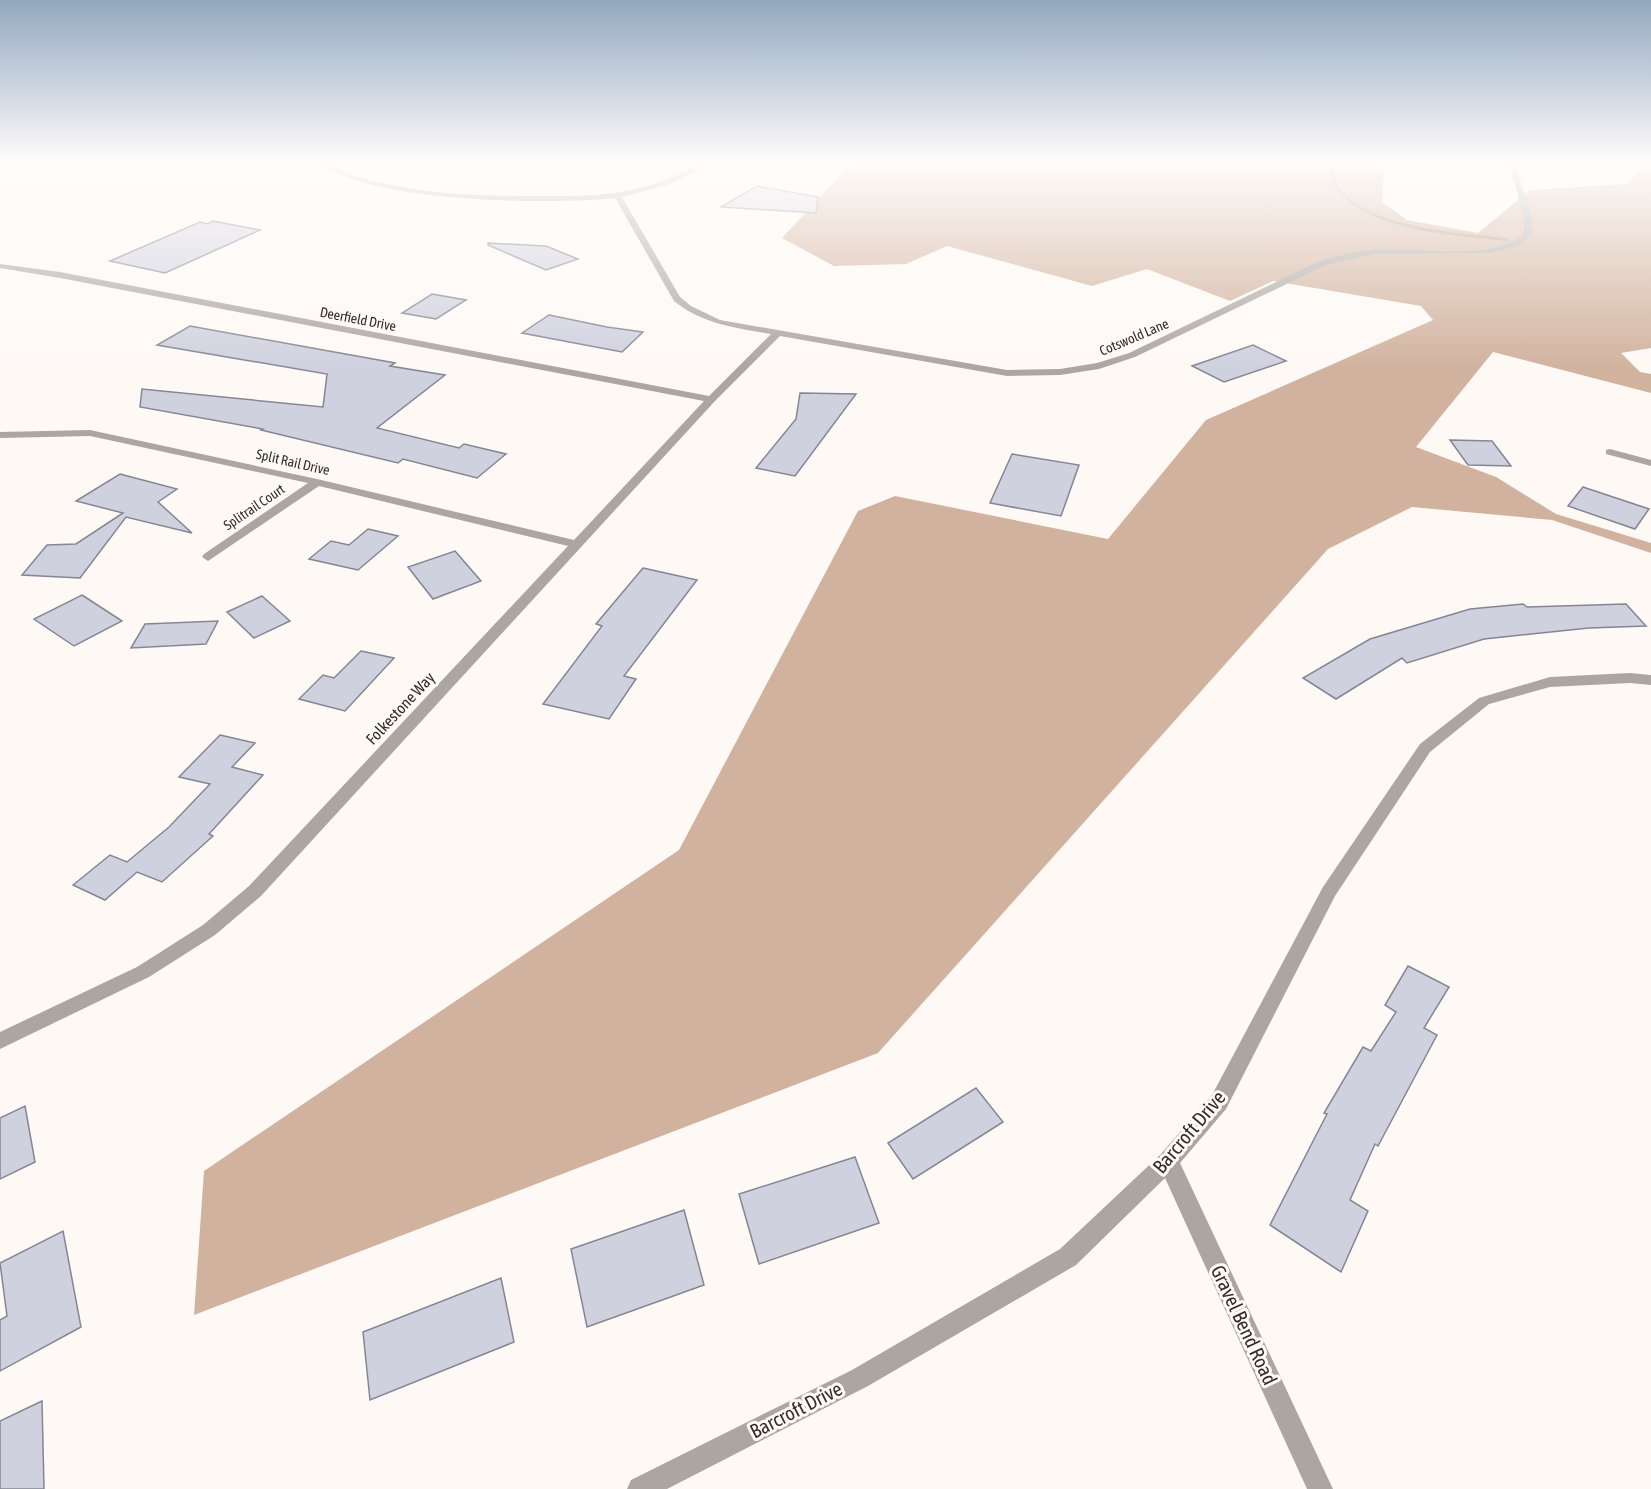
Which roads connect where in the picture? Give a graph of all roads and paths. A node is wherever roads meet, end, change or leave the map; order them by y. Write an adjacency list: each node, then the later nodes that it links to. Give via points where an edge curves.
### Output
1 (637, 230): 4 (street, Cotswold Lane, via 677,299 688,308 718,322)
2 (1528, 230): 4 (street, Cotswold Lane, via 1517,244 1495,249 1349,255 1323,263 1131,355 1099,366 1060,372 1007,373)
3 (0, 266): 5 (street, Deerfield Drive)
4 (777, 334): 5 (street, Folkestone Way)
5 (711, 399): 10 (street, Folkestone Way)
6 (0, 435): 9 (street, Split Rail Drive, via 90,433)
7 (1610, 452): 8 (street)
8 (1651, 464)
9 (316, 482): 10 (street, Split Rail Drive); 11 (street, Splitrail Court)
10 (576, 544): 13 (street, Folkestone Way, via 255,891 209,930 143,972)
11 (208, 557)
12 (1651, 680): 14 (street, Barcroft Drive, via 1550,682 1484,701 1425,748 1329,892 1219,1102)
13 (0, 1041)
14 (1168, 1161): 15 (street, Barcroft Drive, via 1068,1257 860,1378); 16 (street, Gravel Bend Road)
15 (640, 1489)
16 (1320, 1489)

